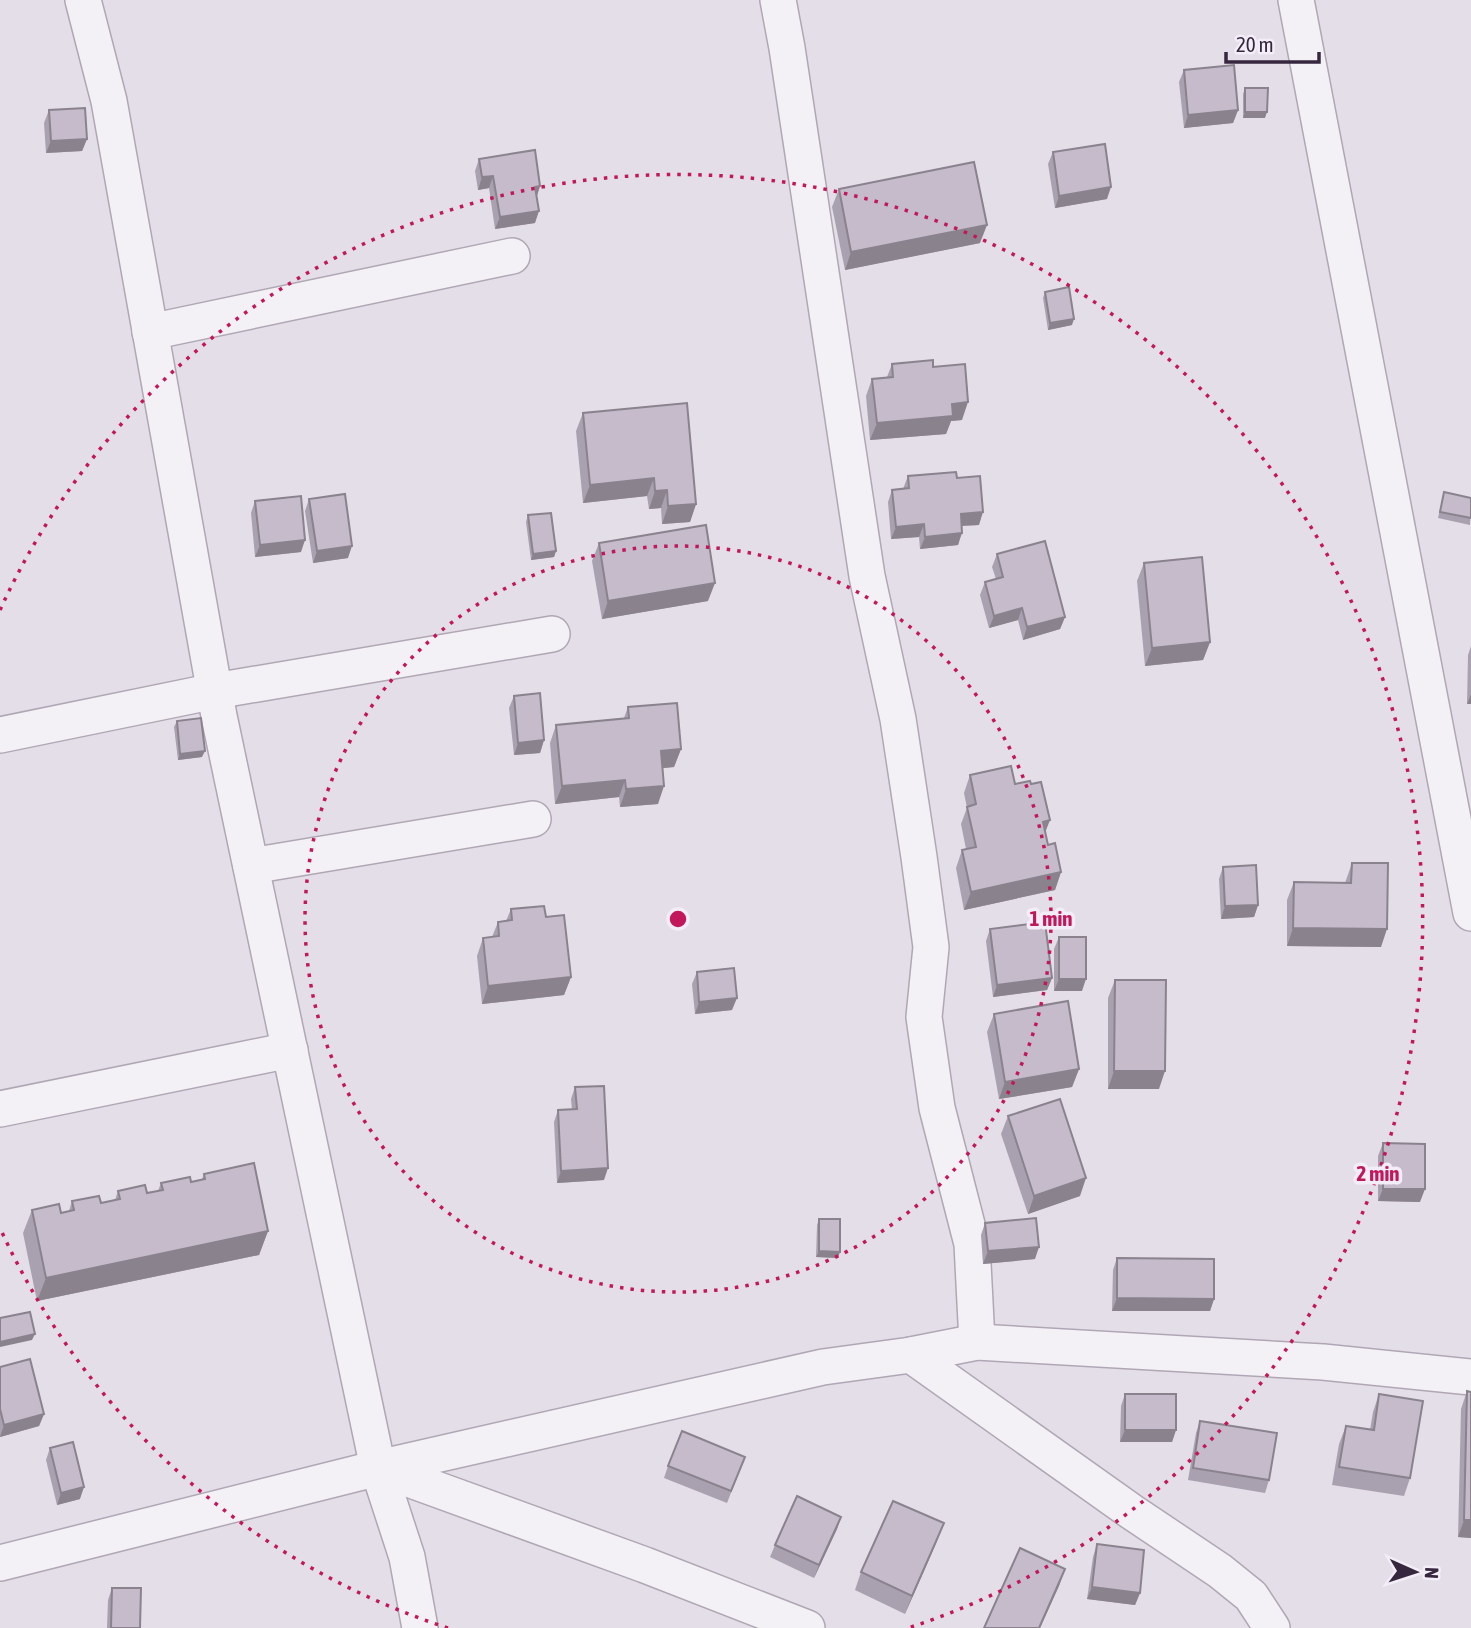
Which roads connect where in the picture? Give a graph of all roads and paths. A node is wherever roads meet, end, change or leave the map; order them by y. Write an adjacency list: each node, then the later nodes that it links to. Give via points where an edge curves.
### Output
1 (83, 0): 5 (street, via 109,101)
2 (778, 0): 14 (street, via 867,576 898,719 919,858 931,947 925,1017 937,1108 972,1244)
3 (1296, 0): 11 (street)
4 (512, 256): 5 (street)
5 (150, 332): 7 (street)
6 (552, 634): 7 (street)
7 (215, 691): 8 (street); 10 (street)
8 (0, 735)
9 (533, 819): 10 (street)
10 (251, 866): 12 (street)
11 (1471, 913)
12 (290, 1050): 13 (street); 17 (street)
13 (0, 1109)
14 (976, 1342): 15 (street); 16 (street, via 1323,1362)
15 (911, 1355): 17 (street, via 822,1367); 21 (street, via 1220,1571 1251,1597)
16 (1471, 1377)
17 (378, 1468): 18 (street); 19 (street, via 407,1557); 20 (street)
18 (0, 1563)
19 (420, 1628)
20 (807, 1628)
21 (1272, 1628)

